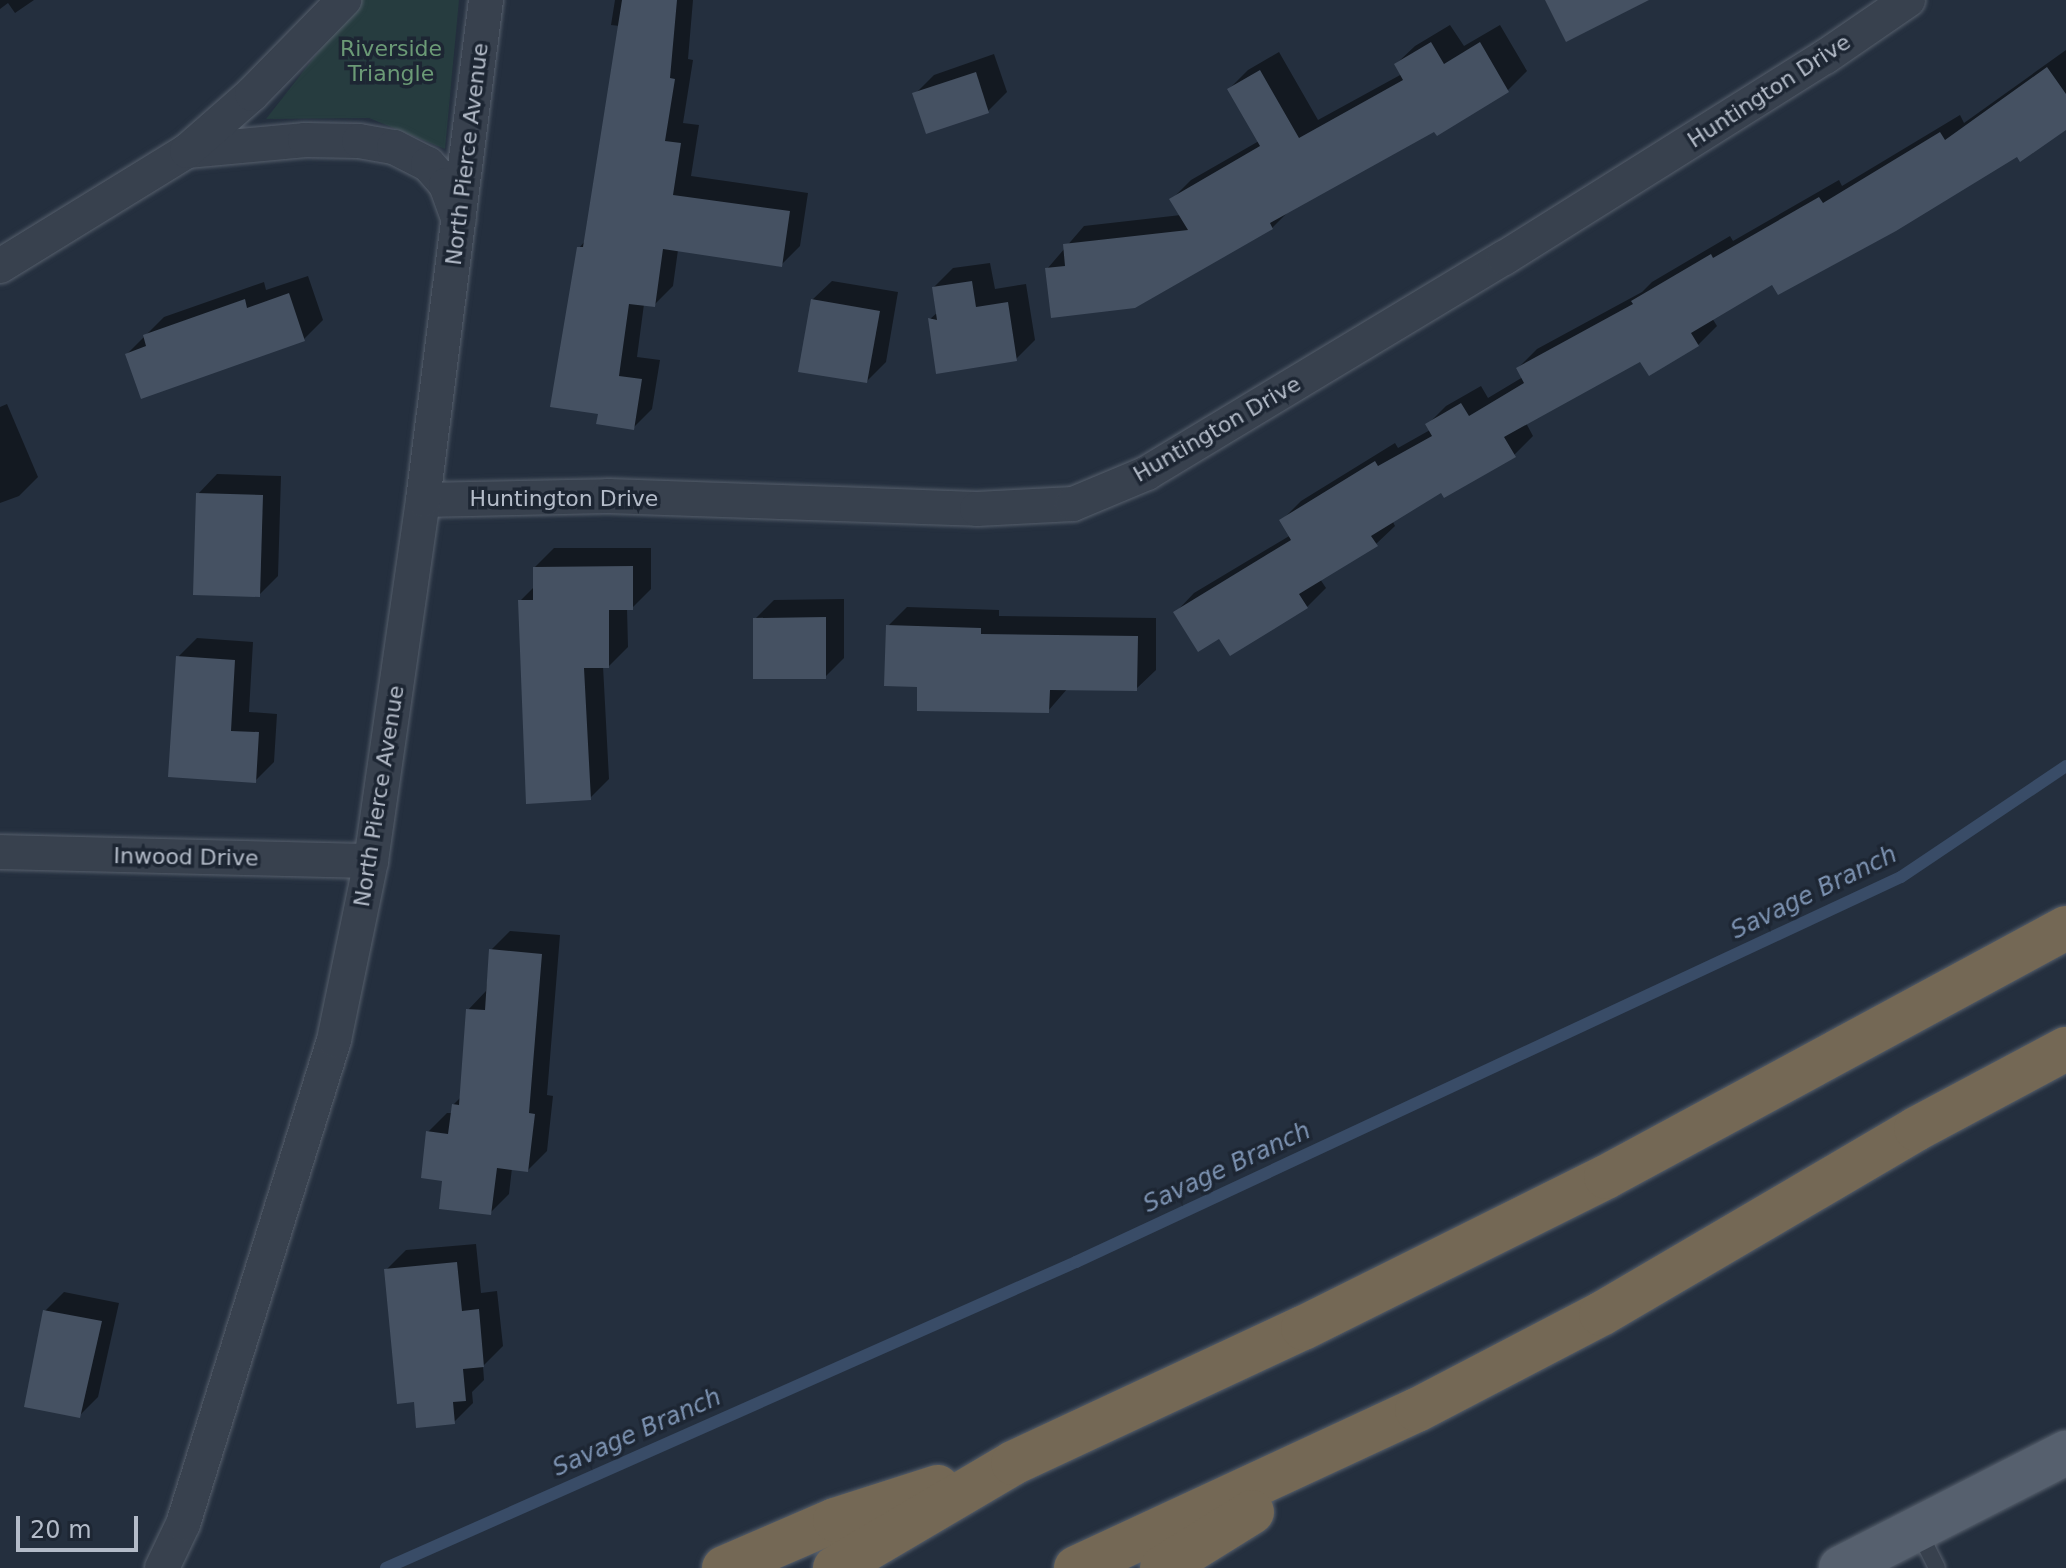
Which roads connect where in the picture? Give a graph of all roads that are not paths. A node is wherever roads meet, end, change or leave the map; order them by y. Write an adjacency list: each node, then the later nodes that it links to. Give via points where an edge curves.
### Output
1 (344, 0): 4 (street)
2 (486, 0): 5 (street, North Pierce Avenue)
3 (1908, 0): 7 (street, Huntington Drive, via 1477,274 1147,473 1073,504 977,509 608,496)
4 (187, 151): 5 (street, via 305,140 394,147 428,164 446,185); 6 (street)
5 (459, 221): 7 (street, North Pierce Avenue)
6 (0, 266)
7 (423, 500): 9 (street, North Pierce Avenue)
8 (0, 852): 9 (street, Inwood Drive)
9 (371, 861): 16 (street, North Pierce Avenue, via 326,1070 183,1524)
10 (2066, 928): 14 (highway, via 1606,1177 1303,1328)
11 (2066, 1049): 12 (highway, via 1916,1129 1601,1314)
12 (1417, 1410): 19 (highway); 20 (highway)
13 (2066, 1453): 15 (main road)
14 (1013, 1463): 17 (highway, via 835,1520); 18 (highway)
15 (1917, 1529): 21 (main road); 22 (lane)
16 (162, 1568)
17 (724, 1568)
18 (835, 1568)
19 (1076, 1568)
20 (1162, 1568)
21 (1841, 1568)
22 (1937, 1568)

